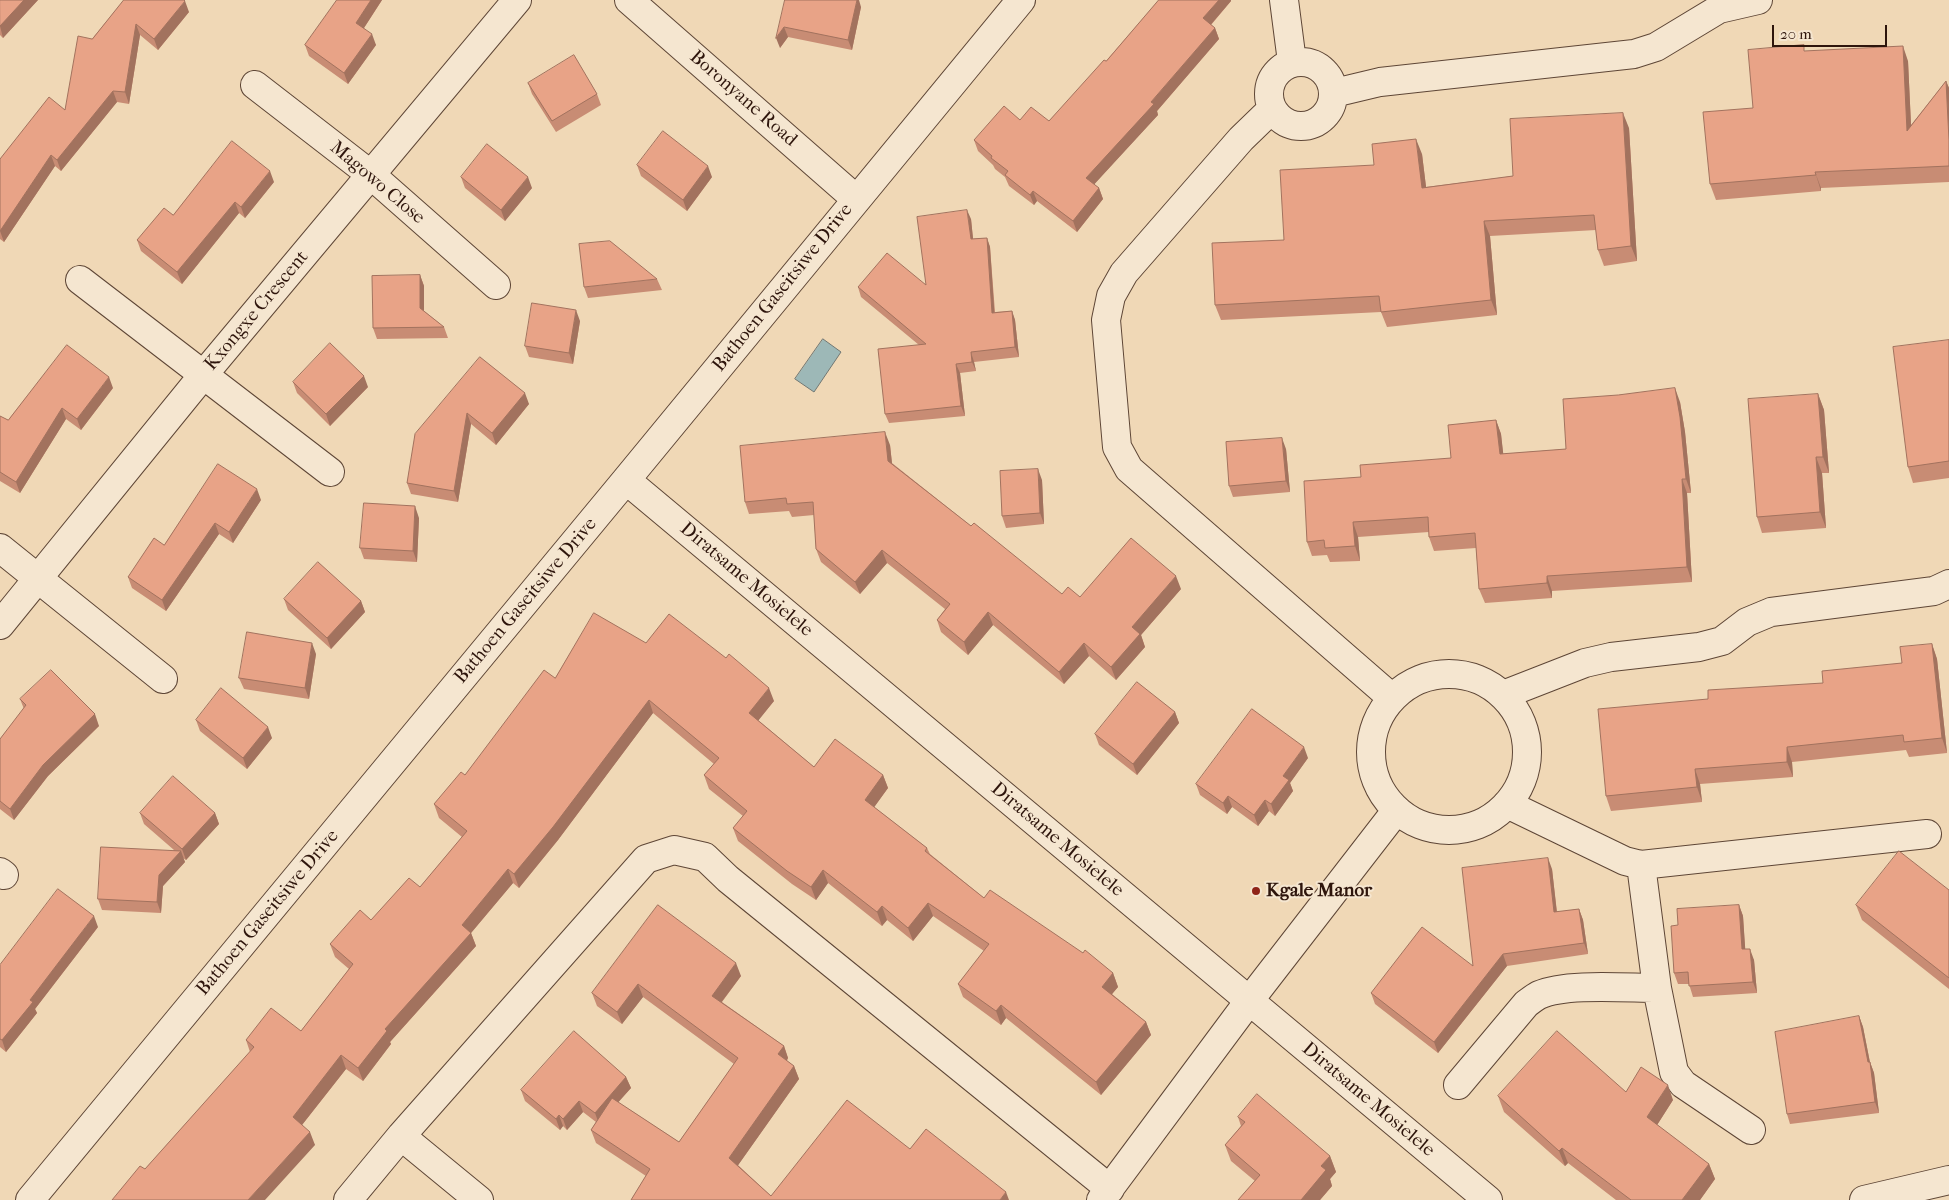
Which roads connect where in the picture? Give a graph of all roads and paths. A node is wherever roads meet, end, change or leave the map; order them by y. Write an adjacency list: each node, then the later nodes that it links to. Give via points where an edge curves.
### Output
1 (517, 0): 10 (street, Kxongxe Crescent)
2 (630, 0): 11 (street, Boronyane Road)
3 (1020, 0): 11 (street, Bathoen Gaseitsiwe Drive)
4 (1284, 0): 6 (street)
5 (1758, 0): 8 (street, via 1719,9 1656,46 1634,54 1380,82)
6 (1292, 62): 8 (street, via 1307,62 1321,67 1330,79); 9 (street, via 1280,69 1271,81 1268,95)
7 (255, 84): 10 (street, Magowo Close)
8 (1334, 93): 9 (street, via 1331,107 1323,119 1310,126 1295,126 1282,120)
9 (1272, 109): 23 (street, via 1241,139 1124,273 1111,296 1106,320 1117,447 1128,469)
10 (370, 174): 13 (street, Magowo Close); 14 (street, Kxongxe Crescent)
11 (856, 199): 16 (street, Bathoen Gaseitsiwe Drive)
12 (80, 280): 14 (street)
13 (496, 285)
14 (204, 374): 15 (street); 18 (street, Kxongxe Crescent)
15 (330, 472)
16 (626, 480): 29 (street, Diratsame Mosielele); 35 (street, Bathoen Gaseitsiwe Drive)
17 (0, 548): 18 (street)
18 (38, 579): 20 (street, Kxongxe Crescent); 21 (street)
19 (1949, 584): 22 (street, via 1934,592 1771,612 1746,622 1722,641 1585,663)
20 (0, 625)
21 (162, 679)
22 (1503, 695): 23 (street, via 1477,679 1447,674 1417,680); 24 (street, via 1520,719 1528,749 1523,778)
23 (1392, 698): 25 (street, via 1375,724 1370,755 1377,785)
24 (1508, 804): 25 (street, via 1483,823 1453,830 1423,826); 27 (street)
25 (1396, 811): 29 (street)
26 (1927, 834): 27 (street)
27 (1641, 865): 28 (street)
28 (1657, 988): 30 (street, via 1574,988 1539,995 1526,1004); 31 (street, via 1674,1072 1683,1084)
29 (1248, 1001): 34 (street); 38 (street, Diratsame Mosielele)
30 (1458, 1085)
31 (1750, 1130)
32 (401, 1136): 34 (street, via 646,859 674,850 705,857); 36 (street); 37 (street)
33 (1949, 1180): 39 (street)
34 (1105, 1194)
35 (30, 1200)
36 (348, 1200)
37 (479, 1200)
38 (1488, 1200)
39 (1864, 1200)

